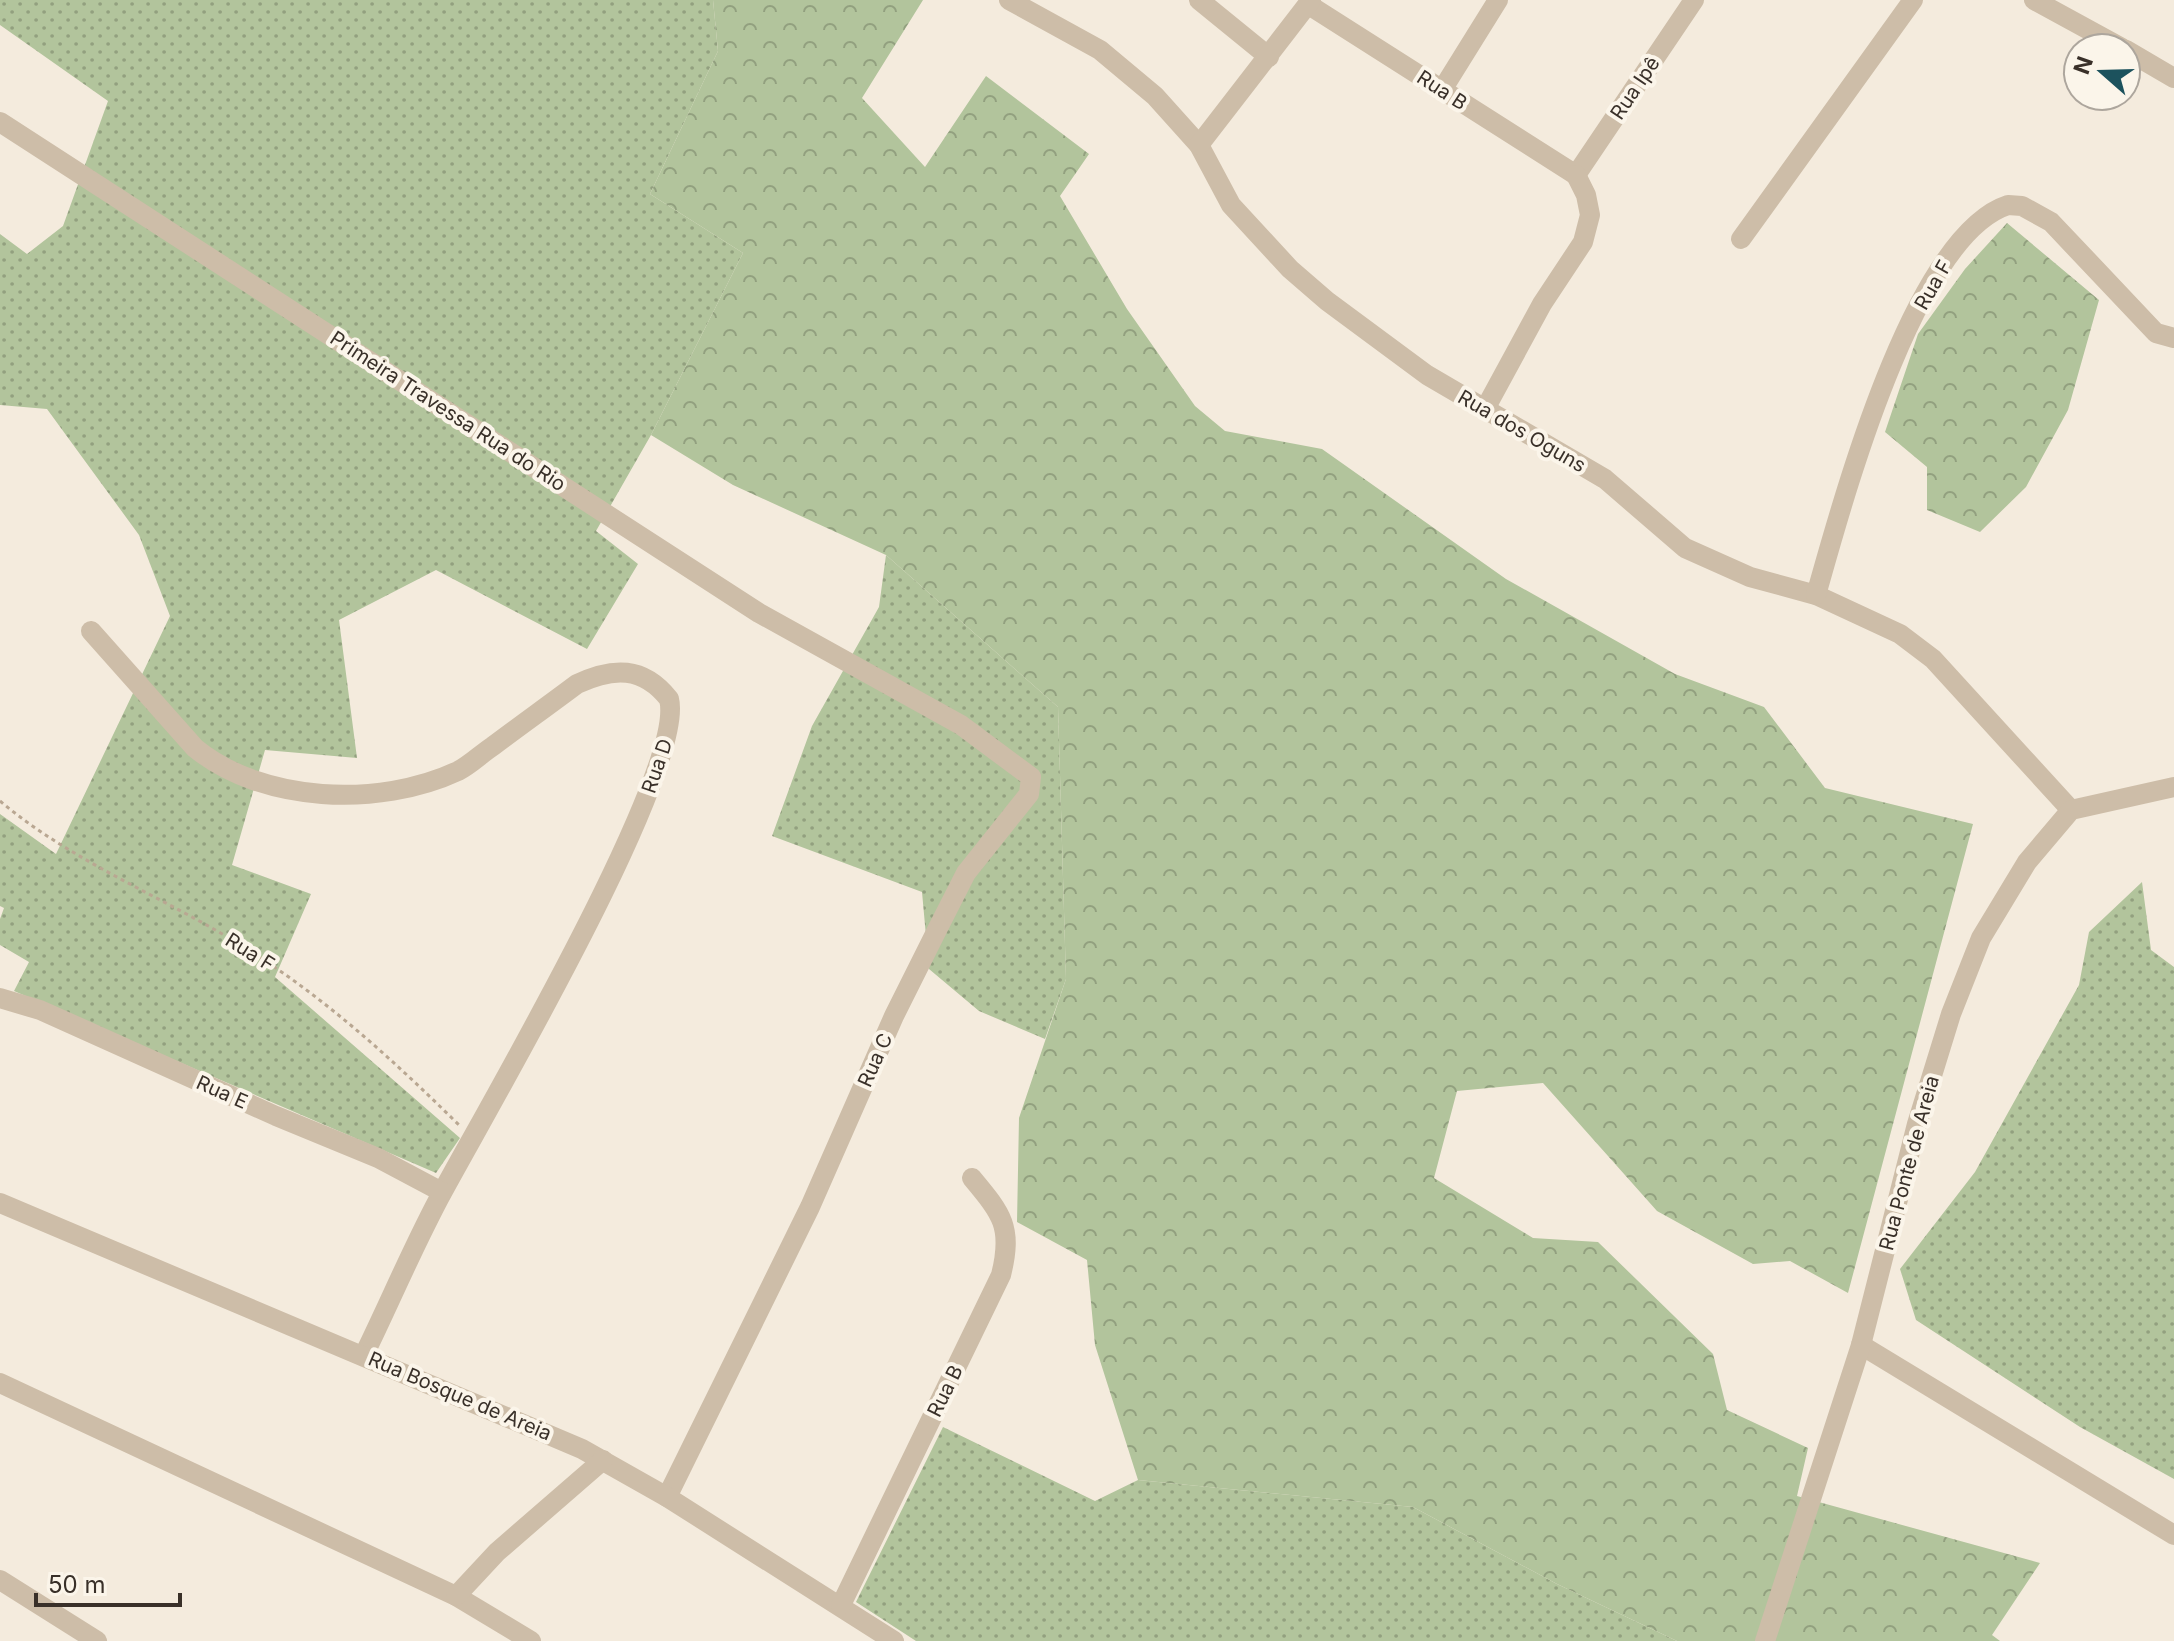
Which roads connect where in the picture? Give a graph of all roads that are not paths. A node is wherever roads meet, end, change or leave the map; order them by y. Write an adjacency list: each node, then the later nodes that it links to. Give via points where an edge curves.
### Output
1 (1009, 0): 14 (street, Rua dos Oguns, via 1120,64)
2 (1199, 0): 9 (street)
3 (1498, 0): 12 (street)
4 (1694, 0): 15 (street, Rua Ipê)
5 (1913, 0): 16 (street)
6 (2034, 0): 8 (street)
7 (1310, 2): 9 (street, Rua B); 12 (street, Rua B)
8 (2093, 32)
9 (1269, 57): 14 (street, Rua B)
10 (2142, 59): 11 (street)
11 (2174, 78)
12 (1442, 90): 15 (street, Rua B)
13 (0, 122): 21 (street, Primeira Travessa Rua do Rio, via 759,613)
14 (1199, 145): 18 (street, Rua dos Oguns, via 1231,205 1290,269 1427,375)
15 (1576, 175): 18 (street, via 1590,215 1583,242)
16 (1741, 239)
17 (2174, 338): 19 (street, Rua F, via 2156,333 2036,212 2008,205 1976,222 1939,272 1878,395)
18 (1485, 409): 19 (street, Rua dos Oguns, via 1605,479 1685,548 1750,577)
19 (1816, 595): 23 (street, Rua dos Oguns, via 1900,634 1933,659)
20 (91, 631): 26 (street, Rua D, via 214,764 261,784 330,794 396,790 458,770 593,676 636,673 669,699 671,725 635,830)
21 (899, 693): 32 (street, Rua C, via 961,725 1023,768 1031,777 1030,788 966,873)
22 (2174, 787): 23 (street)
23 (2071, 810): 28 (street, Rua Ponte de Areia, via 2001,901 1951,1014)
24 (0, 998): 26 (street, Rua E, via 40,1010 378,1158)
25 (972, 1178): 36 (street, Rua B, via 1005,1227 1007,1253 1001,1275)
26 (442, 1192): 29 (street, Rua D)
27 (0, 1203): 29 (street, Rua Bosque de Areia)
28 (1861, 1345): 33 (street); 40 (street, Rua Ponte de Areia)
29 (364, 1355): 31 (street, Rua Bosque de Areia)
30 (0, 1383): 35 (street)
31 (603, 1460): 32 (street, Rua Bosque de Areia); 35 (street, via 497,1552)
32 (667, 1497): 36 (street, Rua Bosque de Areia)
33 (2174, 1535)
34 (0, 1580): 37 (street)
35 (456, 1596): 38 (street)
36 (841, 1605): 39 (street, Rua Bosque de Areia)
37 (97, 1641)
38 (531, 1641)
39 (894, 1641)
40 (1765, 1641)

